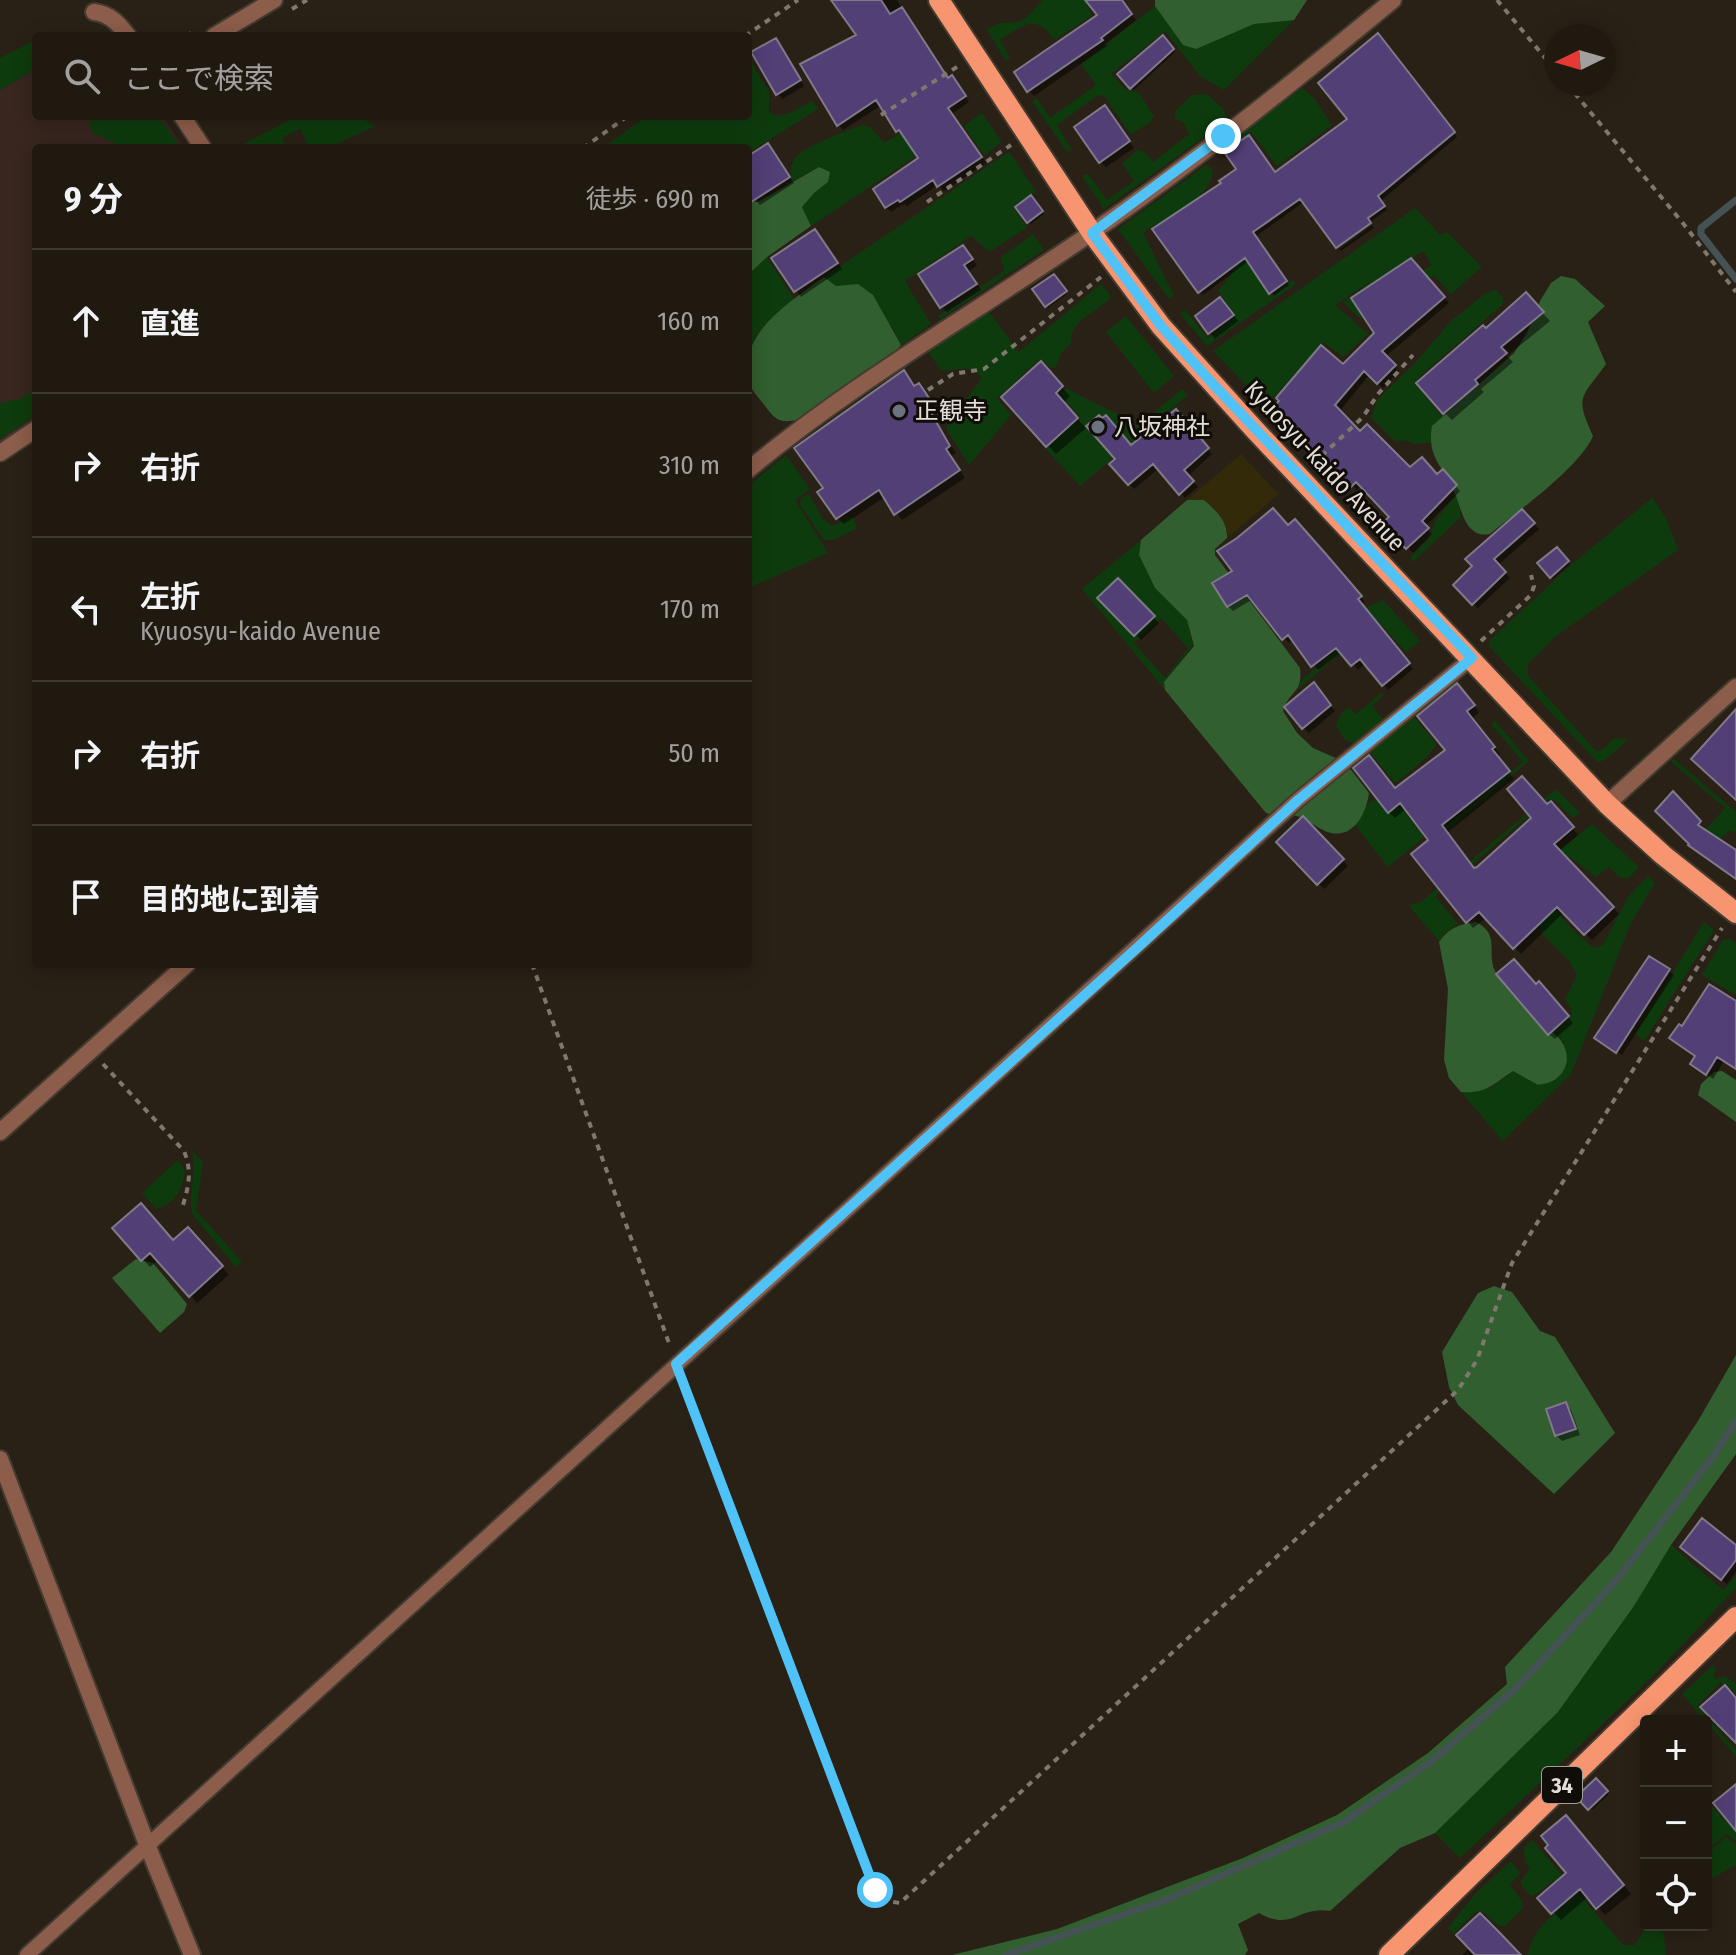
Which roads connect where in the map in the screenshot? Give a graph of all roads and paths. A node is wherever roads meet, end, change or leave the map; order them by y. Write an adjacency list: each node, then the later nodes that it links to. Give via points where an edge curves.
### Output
1 (274, 0): 8 (street)
2 (798, 0): 9 (path)
3 (939, 0): 10 (main road, Kyuosyu-kaido Avenue)
4 (1393, 0): 20 (street, via 1302,76)
5 (1497, 0): 11 (path)
6 (94, 12): 7 (street, via 104,13)
7 (125, 32)
8 (221, 32)
9 (751, 32)
10 (974, 56): 13 (path); 16 (main road, Kyuosyu-kaido Avenue)
11 (1544, 57)
12 (1577, 96): 22 (path)
13 (881, 115)
14 (185, 120): 17 (street)
15 (622, 120): 18 (path)
16 (1026, 134): 19 (path); 20 (main road, Kyuosyu-kaido Avenue)
17 (200, 144)
18 (589, 144)
19 (927, 202)
20 (1092, 233): 27 (street, via 895,362); 28 (main road, Kyuosyu-kaido Avenue, via 1161,326)
21 (1103, 276): 24 (path, via 984,369 953,374)
22 (1736, 292)
23 (1413, 355): 28 (path, via 1363,417)
24 (928, 390)
25 (32, 432): 26 (street)
26 (0, 453)
27 (752, 467)
28 (1300, 477): 30 (main road, Kyuosyu-kaido Avenue)
29 (1531, 575): 30 (path, via 1531,595)
30 (1470, 656): 32 (main road, Kyuosyu-kaido Avenue); 39 (lane, via 1298,800)
31 (1736, 687): 32 (street)
32 (1607, 804): 33 (main road, Kyuosyu-kaido Avenue)
33 (1734, 912): 39 (path, via 1512,1263 1477,1360 1458,1390 900,1903 885,1901 875,1890)
34 (183, 968): 36 (street)
35 (533, 968): 39 (path)
36 (90, 1051): 37 (street); 38 (path, via 184,1151 190,1166)
37 (0, 1132)
38 (183, 1205)
39 (676, 1364): 42 (lane)
40 (0, 1459): 42 (street)
41 (1736, 1617): 45 (main road, 34)
42 (148, 1847): 43 (lane); 44 (street)
43 (27, 1955)
44 (192, 1955)
45 (1389, 1955)

